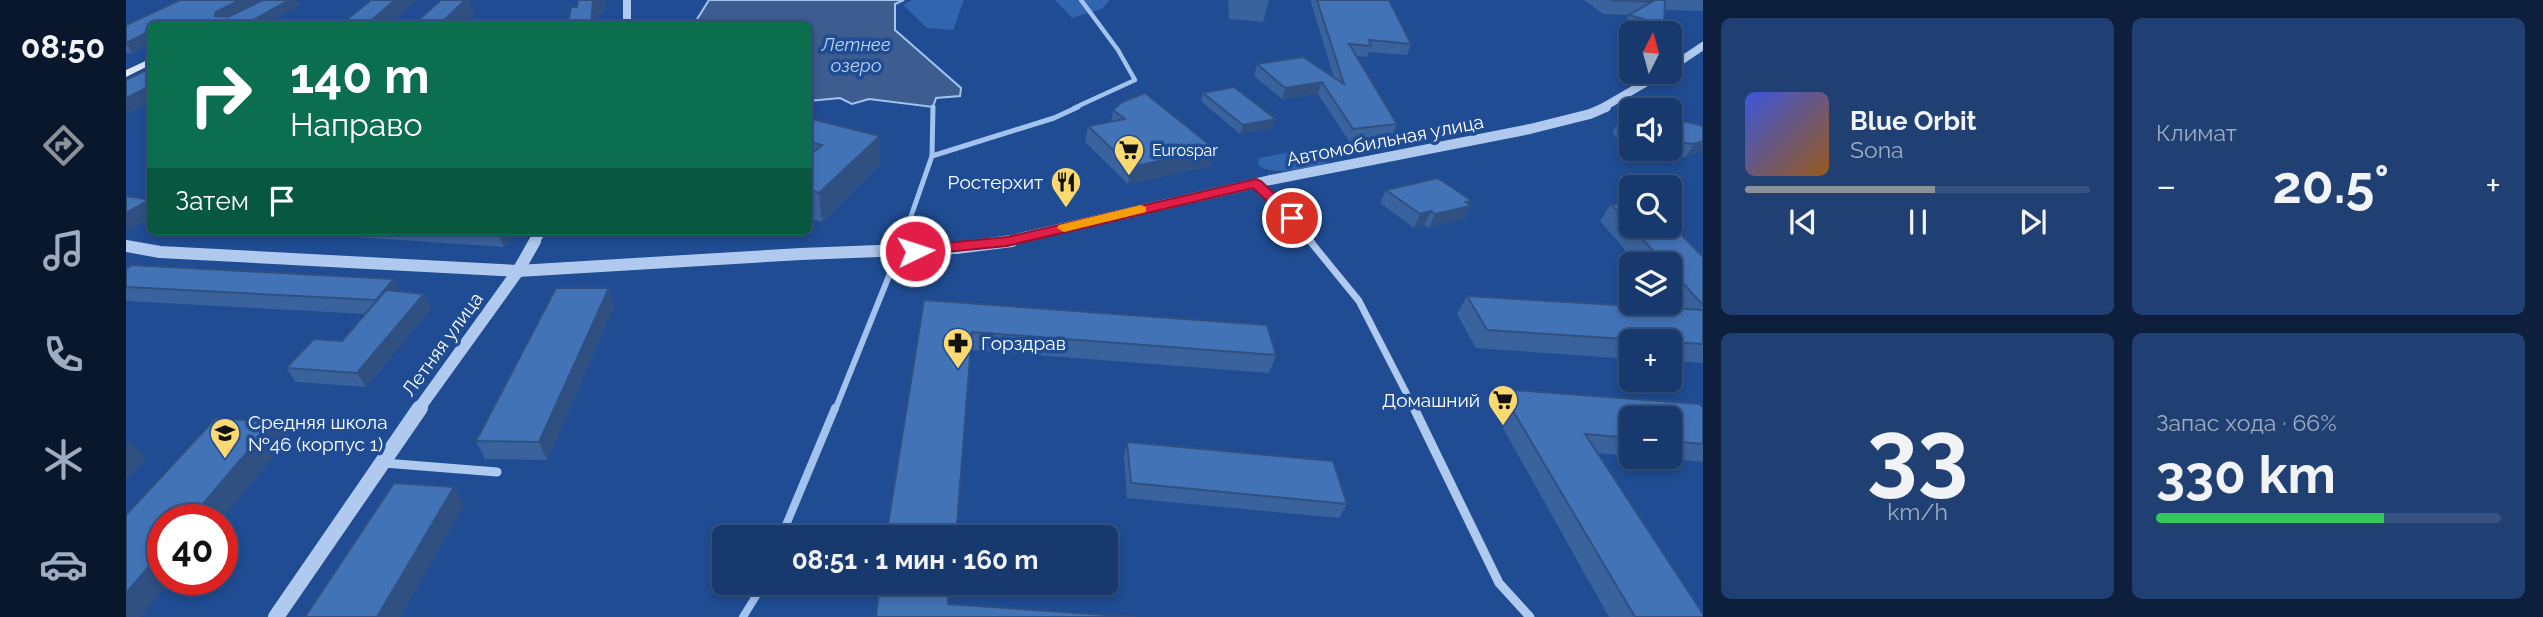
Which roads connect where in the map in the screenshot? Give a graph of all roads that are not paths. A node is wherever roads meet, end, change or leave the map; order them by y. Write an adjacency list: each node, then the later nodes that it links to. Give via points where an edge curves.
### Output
1 (627, 0): 2 (street)
2 (627, 21)
3 (1703, 46): 4 (street)
4 (1682, 60)
5 (147, 64): 6 (main road)
6 (126, 74)
7 (1645, 84): 8 (street, Автомобильная улица, via 1590,114)
8 (1256, 183): 11 (street, Автомобильная улица, via 1007,242); 17 (street, via 1292,218 1359,301 1499,583)
9 (539, 235): 13 (street, Летняя улица)
10 (126, 246): 13 (street, Автомобильная улица, via 173,253)
11 (915, 251): 12 (street, Автомобильная улица)
12 (889, 252): 13 (street, Автомобильная улица)
13 (518, 271): 14 (street, Летняя улица)
14 (380, 463): 15 (street); 16 (street, Летняя улица)
15 (497, 472)
16 (276, 617)
17 (1530, 617)

